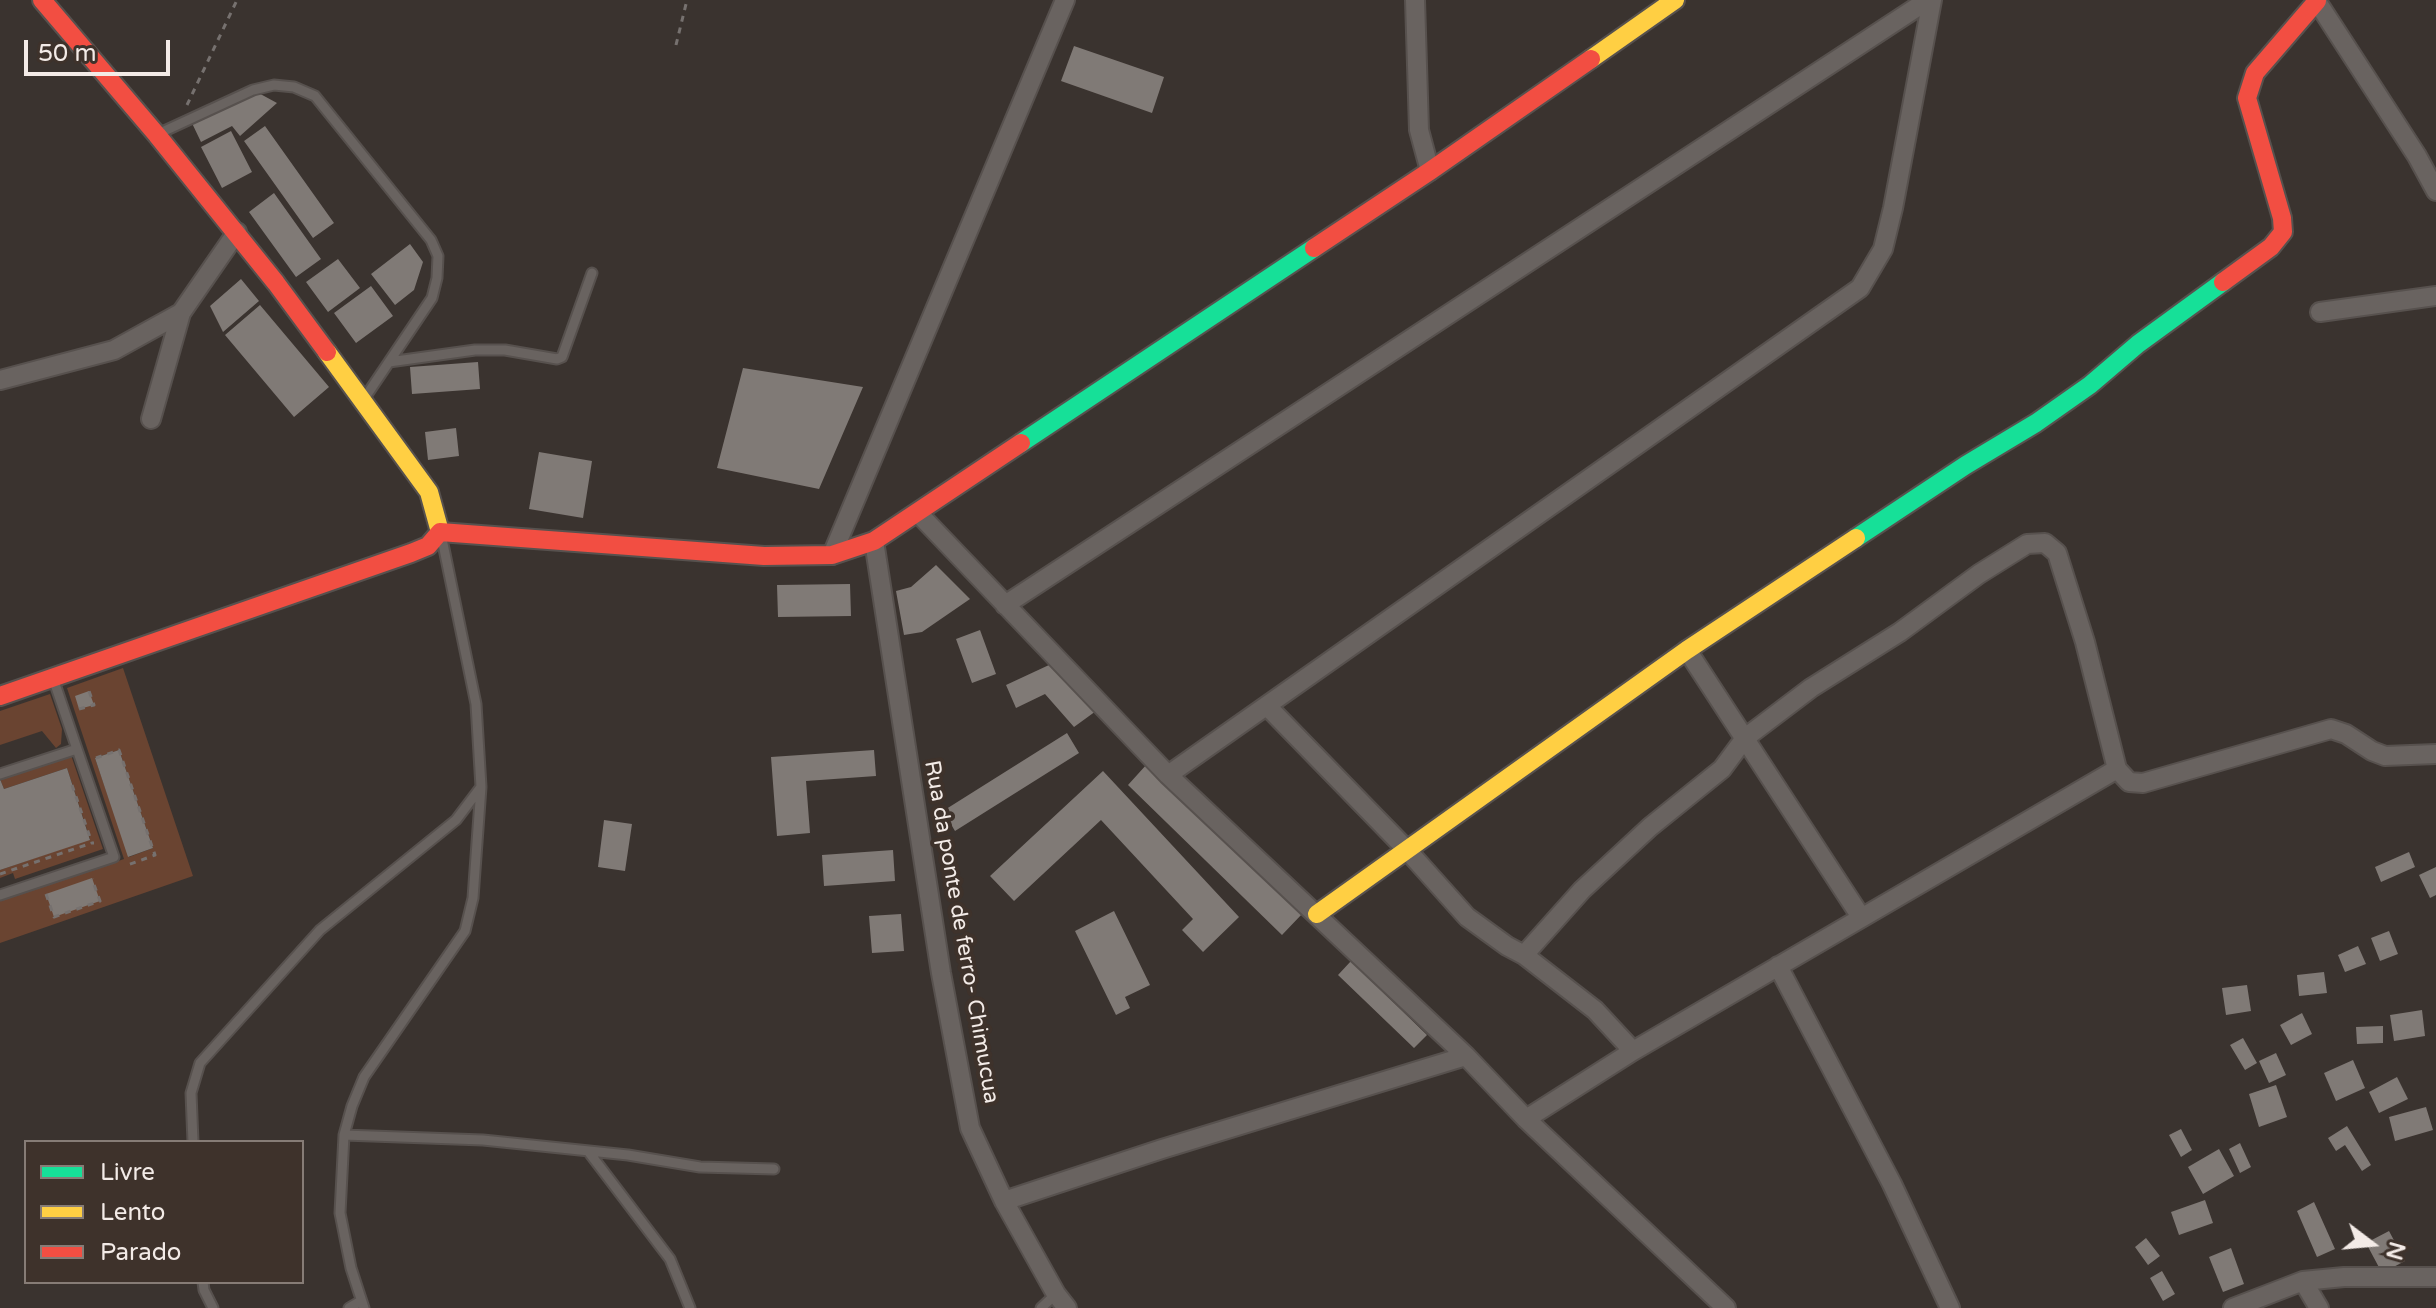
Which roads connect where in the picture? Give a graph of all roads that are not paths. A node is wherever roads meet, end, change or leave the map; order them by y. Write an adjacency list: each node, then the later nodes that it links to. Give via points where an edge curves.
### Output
1 (42, 0): 7 (street)
2 (1065, 0): 22 (street)
3 (1415, 0): 8 (street, via 1419,130)
4 (1675, 0): 8 (street)
5 (1930, 0): 23 (street); 27 (street, via 1883,249 1860,288)
6 (2317, 0): 9 (street); 24 (street, via 2255,73 2247,98 2282,218 2283,232 2271,247 2036,423)
7 (157, 135): 10 (street); 15 (lane, via 253,90 274,85 315,96 431,240 438,256 432,298)
8 (1430, 171): 19 (street)
9 (2436, 191)
10 (237, 232): 14 (street); 17 (street)
11 (592, 273): 15 (lane, via 562,357 475,350)
12 (2436, 296): 13 (street)
13 (2320, 312)
14 (181, 313): 16 (street, via 114,350); 18 (street)
15 (389, 362): 17 (lane)
16 (0, 380)
17 (363, 400): 20 (street, via 429,492)
18 (151, 419)
19 (918, 513): 21 (street); 23 (street)
20 (440, 532): 22 (street, via 764,556); 25 (street, via 428,546 411,553); 34 (lane, via 476,704)
21 (874, 541): 22 (street); 48 (street, Rua da ponte de ferro- Chimucua, via 970,1128)
22 (832, 555)
23 (1005, 605): 33 (street)
24 (1687, 650): 28 (street); 35 (street)
25 (58, 676): 26 (street); 29 (lane)
26 (0, 696)
27 (1267, 706): 33 (street); 35 (street)
28 (1745, 738): 31 (street, via 1979,574 2027,544 2045,543 2057,553 2062,568); 38 (street); 39 (street, via 1722,769 1582,890)
29 (77, 749): 32 (lane); 36 (lane, via 114,857)
30 (2436, 754): 31 (street, via 2385,756 2331,729 2143,783 2129,782)
31 (2117, 769): 38 (street)
32 (0, 774)
33 (1168, 775): 37 (street)
34 (481, 787): 44 (lane, via 473,898 465,931 364,1077); 45 (lane, via 456,820 320,930 200,1063 191,1093)
35 (1408, 851): 37 (street); 39 (street, via 1467,917)
36 (0, 895)
37 (1317, 914): 42 (street)
38 (1861, 917): 40 (street)
39 (1524, 955): 41 (street, via 1595,1010)
40 (1778, 966): 41 (street); 59 (street)
41 (1633, 1051): 43 (street)
42 (1466, 1056): 43 (street); 48 (street)
43 (1526, 1119): 58 (street)
44 (344, 1135): 46 (lane, via 483,1140); 53 (lane, via 340,1213)
45 (193, 1140)
46 (588, 1151): 47 (lane, via 700,1167); 56 (lane, via 670,1259)
47 (774, 1169)
48 (1004, 1201): 52 (street, Rua da ponte de ferro- Chimucua)
49 (2436, 1277): 50 (street)
50 (2303, 1281): 60 (street); 61 (street)
51 (203, 1284): 54 (lane)
52 (1061, 1301): 57 (lane)
53 (362, 1305): 55 (lane)
54 (213, 1308)
55 (349, 1308)
56 (690, 1308)
57 (1041, 1308)
58 (1726, 1308)
59 (1950, 1308)
60 (2233, 1308)
61 (2319, 1308)

